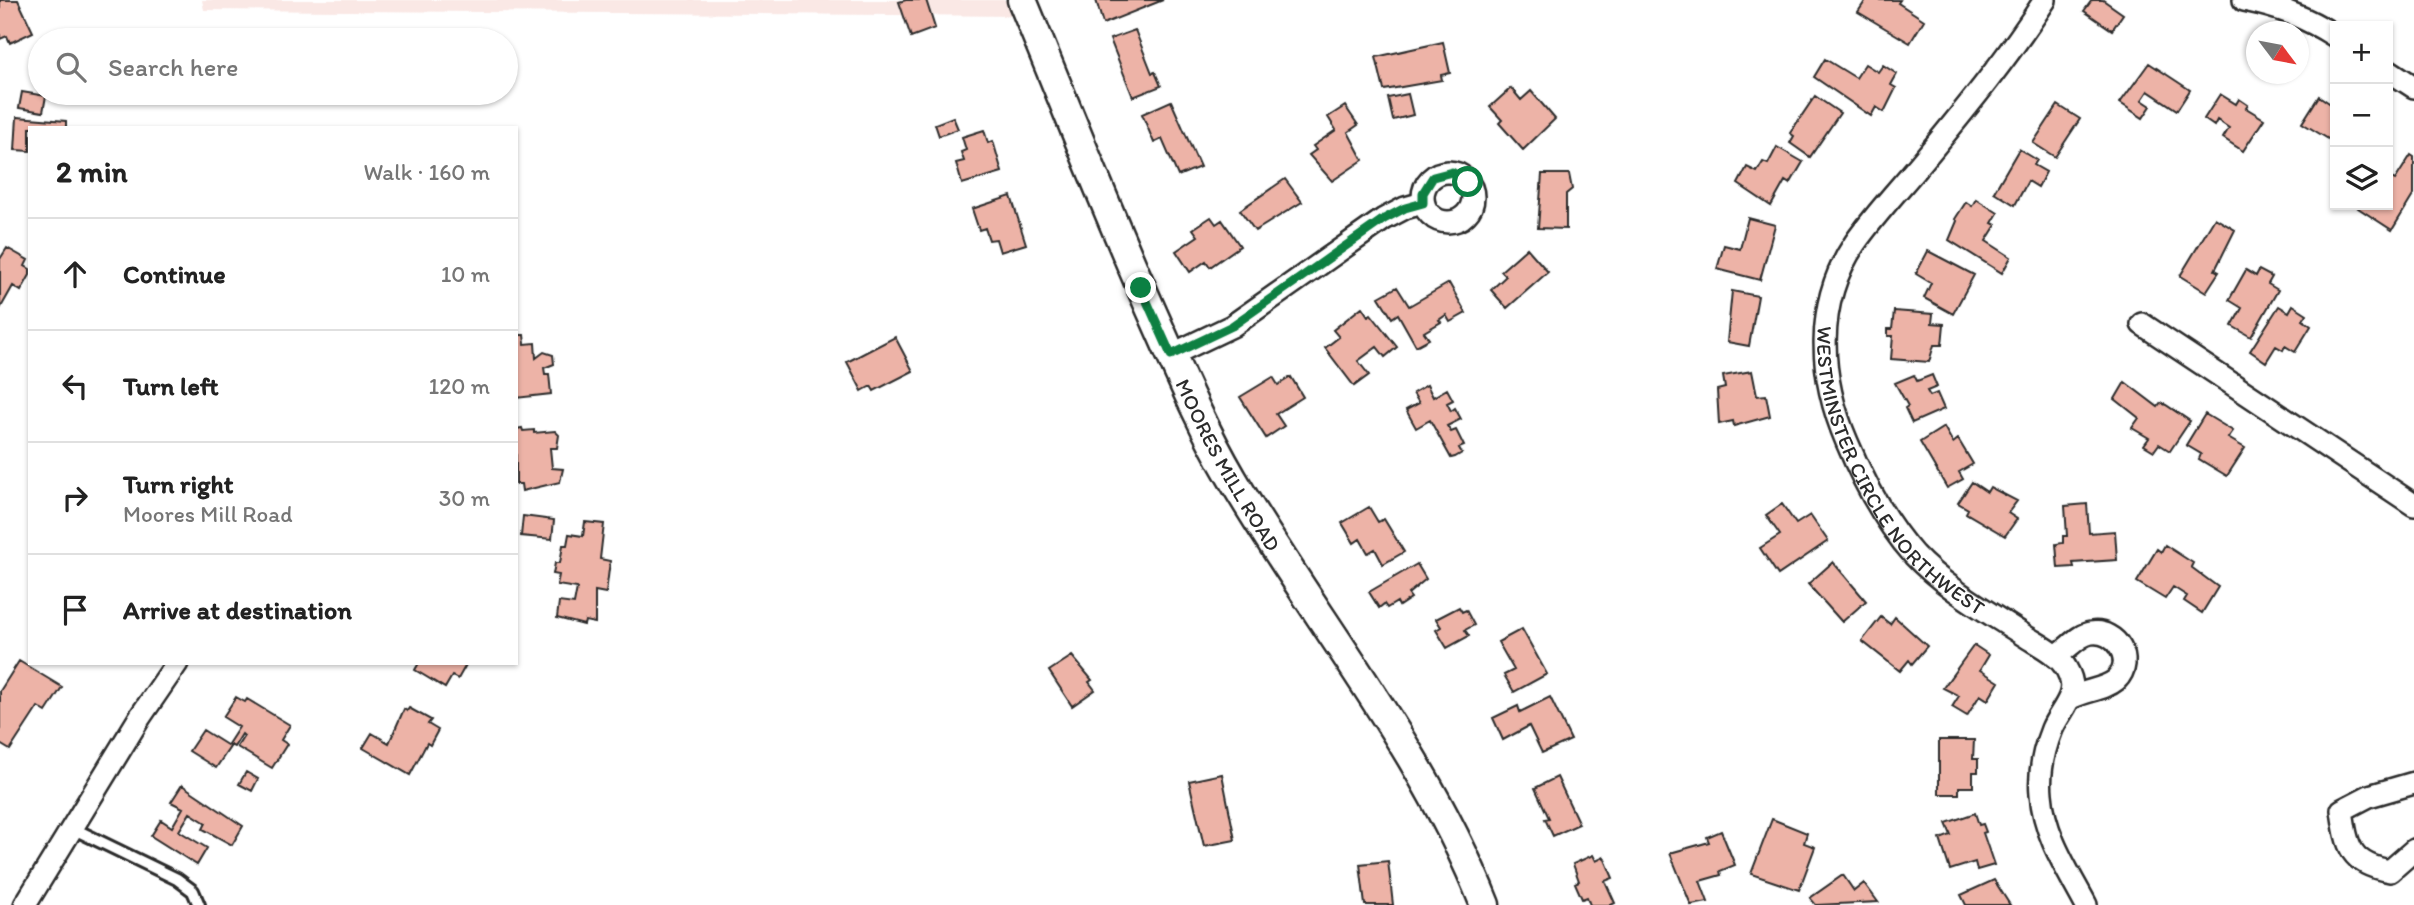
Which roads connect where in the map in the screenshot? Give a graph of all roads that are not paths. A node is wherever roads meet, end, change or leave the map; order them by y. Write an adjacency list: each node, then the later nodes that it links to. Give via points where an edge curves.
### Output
1 (1022, 0): 9 (street, MOORES MILL ROAD)
2 (2045, 0): 11 (street, WESTMINSTER CIRCLE NORTHWEST, via 1998,69 1856,242 1833,291 1824,340 1826,380 1836,416 1863,481 1890,525 1916,557 1947,584)
3 (2244, 0): 4 (street, via 2281,8)
4 (2330, 33)
5 (2393, 73): 6 (street)
6 (2414, 87)
7 (1423, 203): 9 (street, via 1384,219 1232,326)
8 (2142, 324): 10 (street)
9 (1171, 355): 19 (street, MOORES MILL ROAD, via 1231,476 1432,794)
10 (2414, 505)
11 (2055, 656): 13 (street, WESTMINSTER CIRCLE NORTHWEST, via 2070,673); 13 (street, via 2093,632 2109,635 2122,649 2123,666 2115,681)
12 (176, 665): 15 (street)
13 (2071, 698): 20 (street, via 2052,728 2042,759 2040,792 2046,825)
14 (2414, 783): 16 (street, via 2369,796 2342,810 2347,846 2368,867 2390,871)
15 (72, 828): 17 (street); 18 (lane, via 177,879 194,891)
16 (2414, 850)
17 (24, 905)
18 (199, 905)
19 (1485, 905)
20 (2086, 905)

